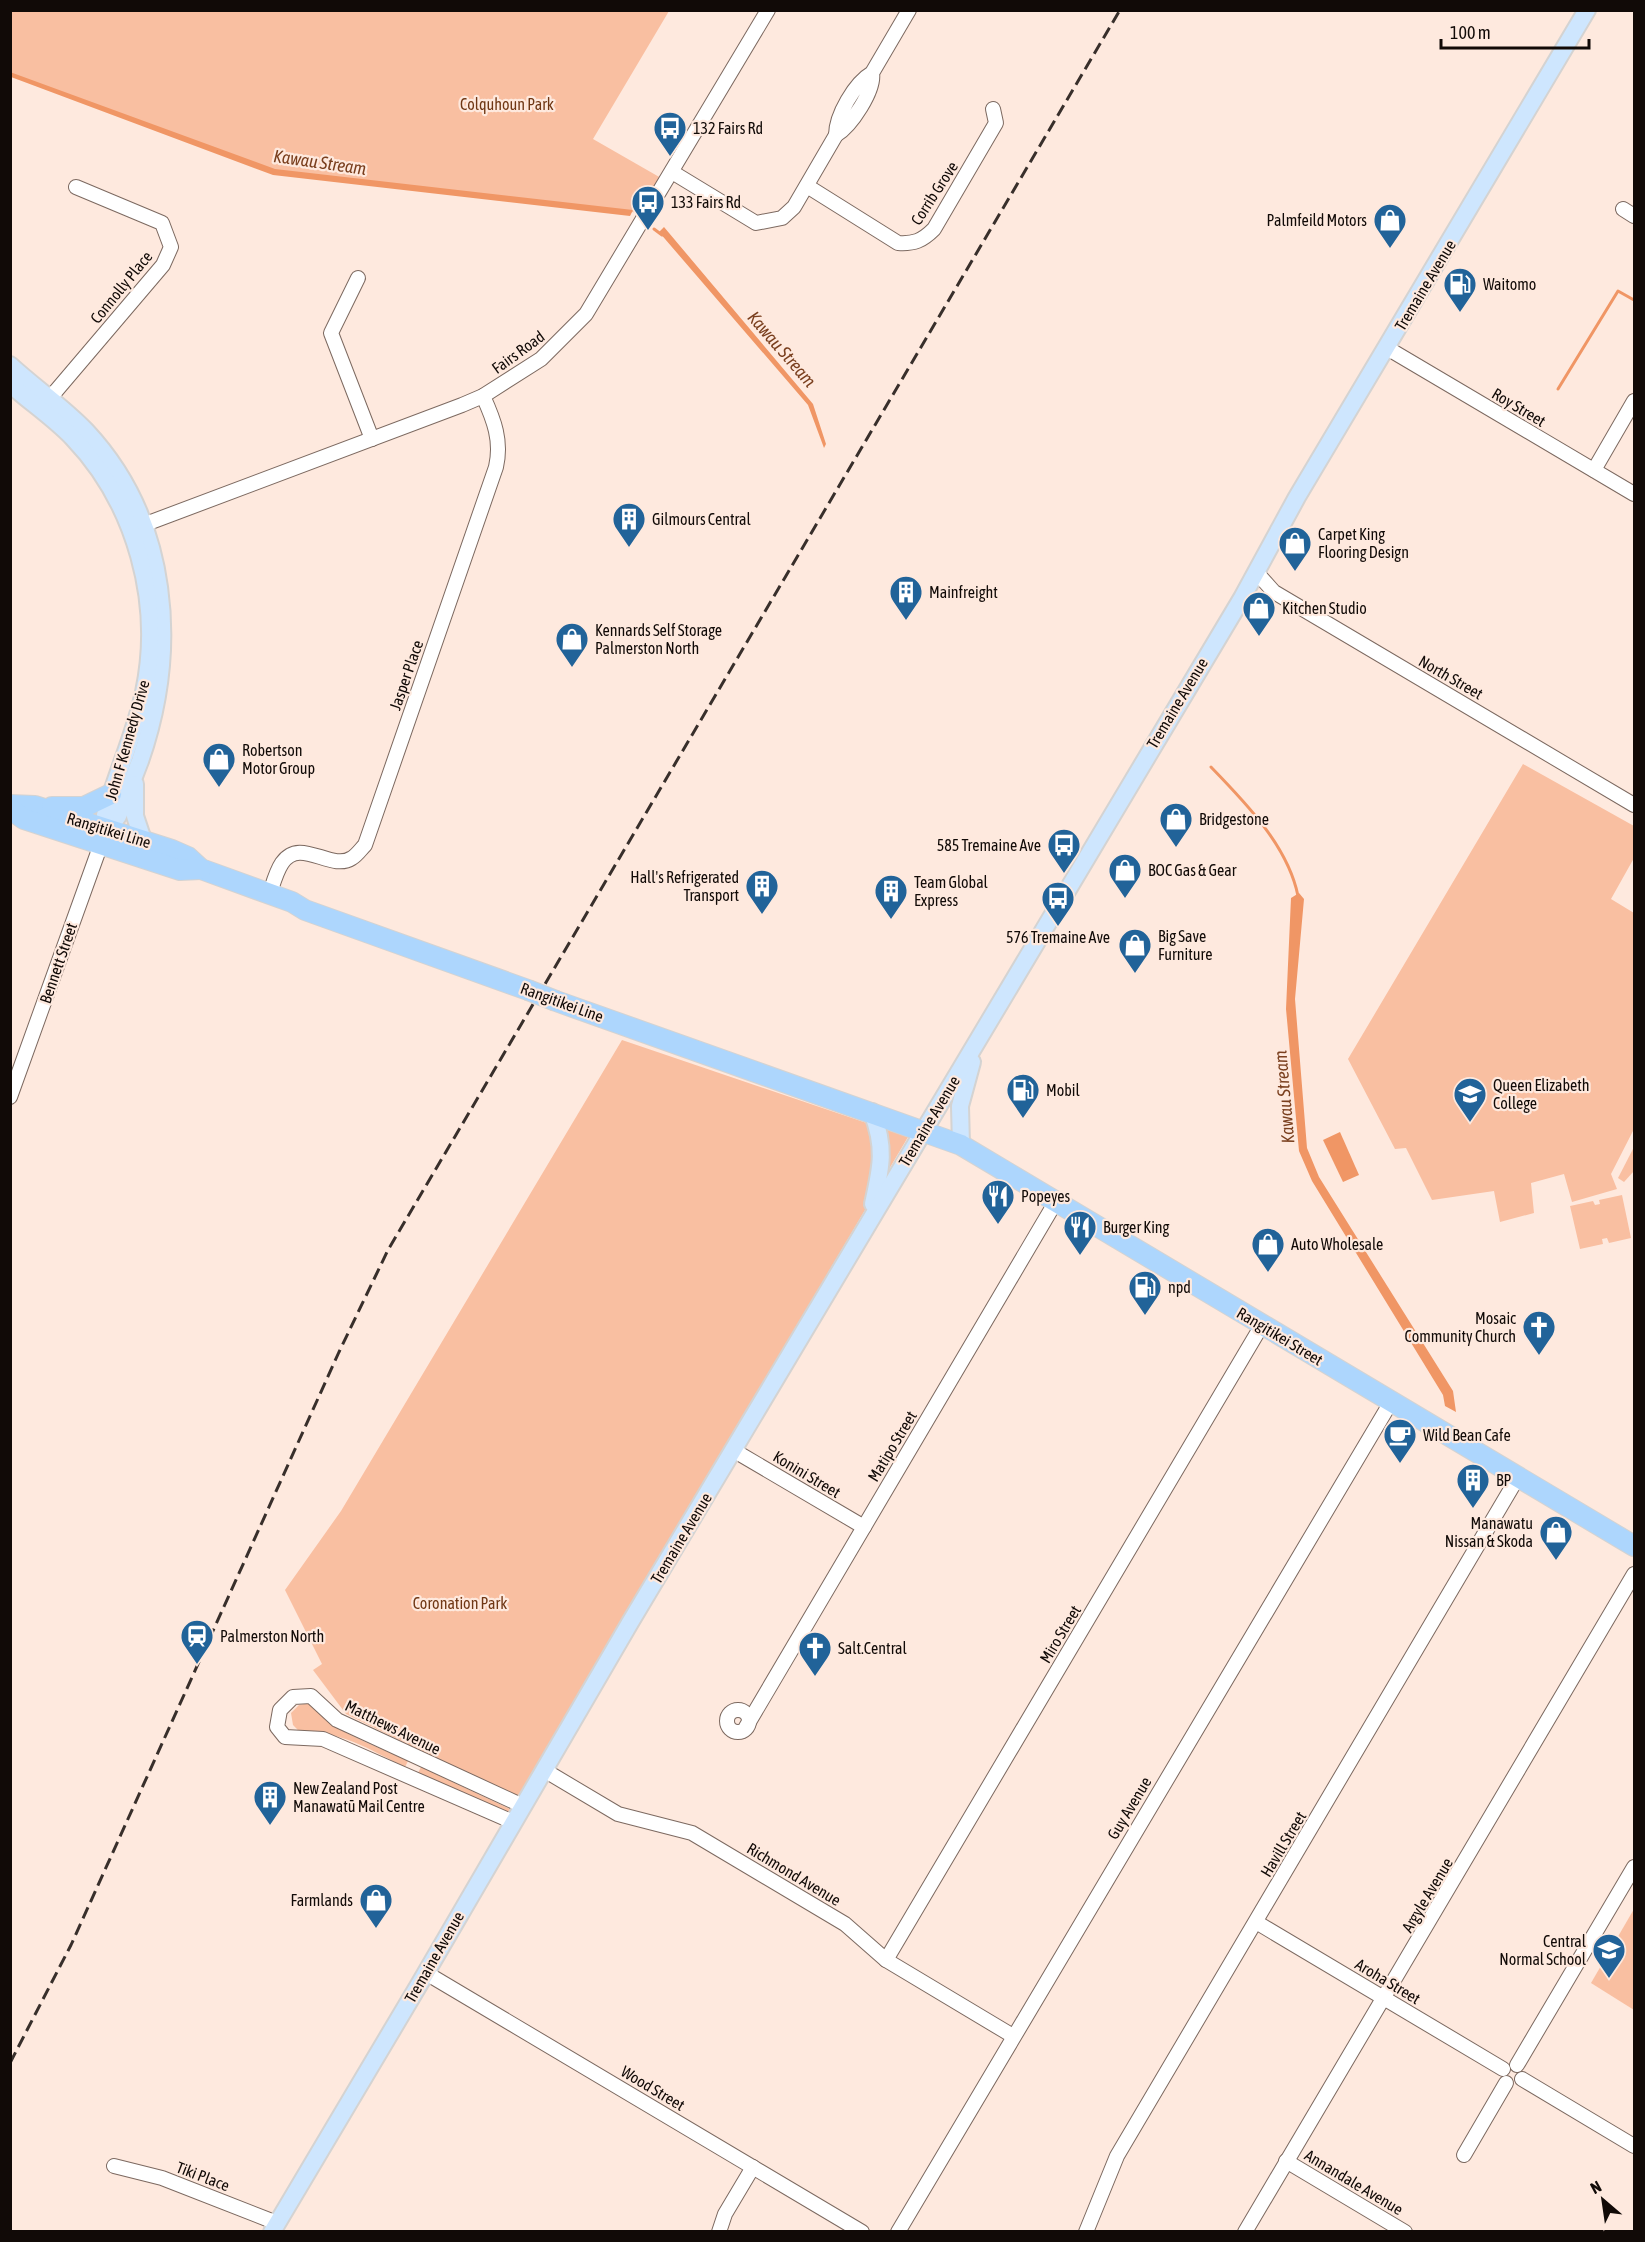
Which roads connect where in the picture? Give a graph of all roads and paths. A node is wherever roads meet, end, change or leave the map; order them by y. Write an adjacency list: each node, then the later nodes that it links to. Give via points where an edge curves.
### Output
1 (768, 10): 5 (street, Fairs Road)
2 (909, 10): 6 (street, via 872,73 873,82 847,128 836,135)
3 (1587, 10): 9 (main road, Tremaine Avenue)
4 (993, 109): 6 (street, Corrib Grove, via 996,123 924,240 898,243)
5 (672, 172): 6 (street, via 756,223 782,218); 12 (street, Fairs Road, via 586,314 541,358)
6 (807, 186)
7 (76, 187): 14 (street, Connolly Place, via 162,223 171,247 164,265)
8 (358, 278): 15 (street, via 331,333)
9 (1387, 348): 16 (street, Roy Street); 19 (main road, Tremaine Avenue)
10 (10, 365): 14 (main road, John F Kennedy Drive)
11 (10, 384): 14 (main road, John F Kennedy Drive)
12 (483, 396): 15 (street, Fairs Road); 29 (street, Jasper Place, via 500,449 496,467 365,845 351,859 342,861 303,853 288,857 280,866)
13 (1635, 401): 16 (street)
14 (45, 404): 18 (main road, John F Kennedy Drive, via 87,433 106,455 129,493)
15 (372, 439): 18 (street, Fairs Road)
16 (1594, 470): 17 (street, Roy Street)
17 (1635, 494)
18 (137, 528): 20 (main road, John F Kennedy Drive, via 158,572 164,629 162,667)
19 (1256, 572): 24 (street, North Street, via 1274,592); 30 (main road, Tremaine Avenue)
20 (144, 719): 21 (main road, John F Kennedy Drive); 22 (main road, John F Kennedy Drive)
21 (140, 760): 26 (main road, John F Kennedy Drive, via 118,816); 27 (main road, via 134,788 135,816)
22 (111, 794): 23 (highway, via 84,807); 26 (main road, John F Kennedy Drive)
23 (35, 806): 25 (highway, Rangitikei Line); 26 (highway, Rangitikei Line)
24 (1635, 806)
25 (10, 807): 26 (highway, Rangitikei Line, via 24,819)
26 (103, 837): 27 (highway, Rangitikei Line); 28 (highway, Rangitikei Line, via 180,870); 31 (street, Bennett Street)
27 (143, 840): 28 (highway, Rangitikei Line, via 188,857)
28 (201, 868): 29 (highway, Rangitikei Line)
29 (270, 893): 32 (highway, Rangitikei Line, bridge, via 305,910)
30 (977, 1041): 33 (main road, Tremaine Avenue); 34 (main road, via 960,1106)
31 (10, 1097)
32 (872, 1112): 33 (highway, Rangitikei Line); 36 (main road, via 883,1151)
33 (924, 1130): 34 (highway, Rangitikei Street); 36 (main road, Tremaine Avenue)
34 (961, 1145): 35 (highway, Rangitikei Street)
35 (1055, 1203): 37 (highway, Rangitikei Street); 41 (street, Matipo Street)
36 (870, 1217): 39 (main road, Tremaine Avenue)
37 (1262, 1325): 38 (highway, Rangitikei Street); 50 (street, Miro Street)
38 (1390, 1402): 40 (highway, Rangitikei Street); 53 (street, Guy Avenue)
39 (733, 1450): 41 (street, Konini Street); 45 (main road, Tremaine Avenue)
40 (1518, 1477): 42 (highway, Rangitikei Street); 49 (street, Havill Street)
41 (864, 1527): 44 (street, Matipo Street, via 760,1707)
42 (1635, 1546)
43 (1635, 1574): 52 (street, Argyle Avenue)
44 (746, 1720)
45 (544, 1770): 46 (main road, Tremaine Avenue); 50 (street, Richmond Avenue, via 618,1814 692,1833 845,1924)
46 (522, 1806): 47 (main road, Tremaine Avenue); 47 (street, Matthews Avenue, via 337,1720 311,1696 293,1697 280,1710 277,1726 285,1737 323,1739)
47 (513, 1822): 51 (main road, Tremaine Avenue)
48 (1635, 1867): 54 (street)
49 (1256, 1922): 52 (street, Aroha Street); 67 (street, Havill Street, via 1117,2156)
50 (886, 1960): 53 (street, Richmond Avenue)
51 (426, 1974): 62 (street, Wood Street); 63 (main road, Tremaine Avenue)
52 (1385, 1998): 55 (street, Aroha Street); 60 (street, Argyle Avenue)
53 (1014, 2036): 66 (street, Guy Avenue)
54 (1517, 2065): 55 (street); 56 (street, via 1522,2070)
55 (1503, 2069): 57 (street)
56 (1522, 2079): 57 (street, via 1516,2084); 58 (street)
57 (1506, 2083): 59 (street)
58 (1635, 2146)
59 (1464, 2155)
60 (1286, 2162): 68 (street, Argyle Avenue); 69 (street, Annandale Avenue)
61 (114, 2166): 63 (street, Tiki Place, via 162,2178)
62 (753, 2166): 64 (street); 65 (street, Wood Street)
63 (275, 2227)
64 (719, 2232)
65 (862, 2232)
66 (898, 2232)
67 (1086, 2232)
68 (1245, 2232)
69 (1405, 2232)

